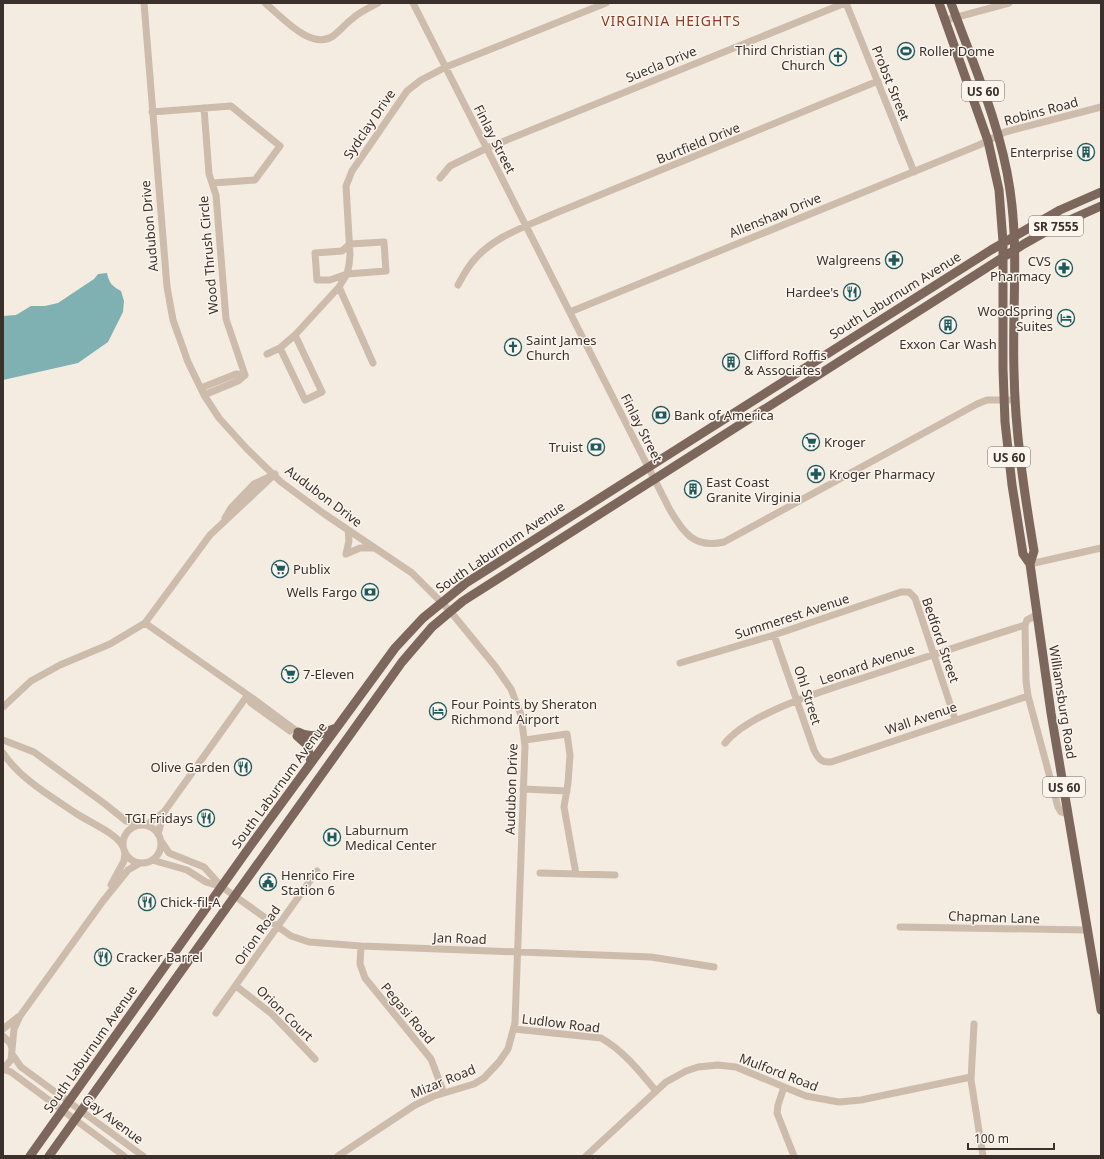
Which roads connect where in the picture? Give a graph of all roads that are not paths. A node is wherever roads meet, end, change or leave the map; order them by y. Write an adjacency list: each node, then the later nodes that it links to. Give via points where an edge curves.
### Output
1 (144, 3): 16 (street, Audubon Drive)
2 (265, 3): 3 (street, via 303,34 317,40 334,36 354,17)
3 (378, 3)
4 (413, 3): 12 (street, Finlay Street)
5 (606, 3): 12 (street, Sydclay Drive)
6 (846, 3): 13 (street, Probst Street); 19 (street, Suecla Drive)
7 (940, 3): 11 (main road, Williamsburg Road / US 60)
8 (951, 3): 10 (main road, Williamsburg Road / US 60)
9 (1009, 3): 10 (street)
10 (956, 17): 11 (street); 17 (main road, Williamsburg Road / US 60)
11 (946, 20): 18 (main road, Williamsburg Road / US 60)
12 (446, 67): 19 (street, Finlay Street); 28 (street, Sydclay Drive, via 421,80 407,91 352,171 346,186)
13 (878, 81): 20 (street, Probst Street); 25 (street, Burtfield Drive)
14 (204, 108): 16 (street); 22 (street, Wood Thrush Circle, via 209,174); 22 (street, via 231,106 280,146 255,180)
15 (1101, 108): 17 (street, Robins Road)
16 (152, 112): 39 (street, Audubon Drive, via 169,300 182,348)
17 (998, 135): 18 (street, Robins Road); 26 (main road, Williamsburg Road / US 60, via 1010,185)
18 (988, 141): 20 (street, Allenshaw Drive); 27 (main road, Williamsburg Road / US 60, via 999,190)
19 (487, 148): 21 (street, Suecla Drive, via 450,166); 25 (street, Finlay Street)
20 (914, 172): 34 (street, Allenshaw Drive)
21 (440, 178)
22 (213, 183): 39 (street, Wood Thrush Circle, via 226,319 245,375 238,381)
23 (1101, 192): 26 (main road, South Laburnum Avenue / SR 7555, via 1060,210)
24 (1101, 206): 29 (main road, South Laburnum Avenue / SR 7555, via 1054,227)
25 (526, 226): 32 (street, Burtfield Drive, via 490,245 474,260); 34 (street, Finlay Street)
26 (1014, 236): 27 (main road, South Laburnum Avenue); 29 (main road, Williamsburg Road / US 60)
27 (1003, 242): 30 (main road, Williamsburg Road / US 60); 42 (main road, South Laburnum Avenue)
28 (350, 244): 31 (street, Sydclay Drive); 31 (street, via 342,252 315,253 317,280 330,280); 31 (street, via 384,242 386,271)
29 (1014, 250): 30 (main road, South Laburnum Avenue); 41 (main road, Williamsburg Road / US 60)
30 (1003, 257): 40 (main road, Williamsburg Road / US 60); 44 (main road, South Laburnum Avenue)
31 (347, 274): 33 (street, Sydclay Drive)
32 (458, 285)
33 (339, 287): 35 (street, Sydclay Drive); 38 (street)
34 (570, 312): 42 (street, Finlay Street)
35 (295, 334): 36 (street, Sydclay Drive); 36 (street, via 322,392 305,400)
36 (280, 348): 37 (street, Sydclay Drive)
37 (267, 354)
38 (373, 363)
39 (203, 392): 43 (street, Audubon Drive, via 230,432)
40 (1004, 400): 41 (street, Finlay Street); 44 (street, Finlay Street, via 987,400 977,404 732,538 717,543 701,542 683,531); 48 (main road, Williamsburg Road / US 60, via 1019,530 1023,554)
41 (1015, 400): 48 (main road, Williamsburg Road / US 60, via 1022,472 1034,551)
42 (648, 467): 44 (street, Finlay Street); 50 (main road, South Laburnum Avenue, via 466,583)
43 (275, 474): 45 (street, Audubon Drive, via 281,482); 53 (street, via 254,484 231,508)
44 (654, 478): 51 (main road, South Laburnum Avenue)
45 (348, 530): 46 (street, Audubon Drive); 46 (street, via 350,537 346,554 360,548)
46 (373, 548): 50 (street, Audubon Drive, via 412,573)
47 (1101, 548): 48 (street)
48 (1030, 564): 52 (main road, Williamsburg Road / US 60)
49 (910, 593): 55 (street, Summerest Avenue, via 901,592); 56 (street, Bedford Street)
50 (441, 602): 51 (street, Audubon Drive); 64 (main road, South Laburnum Avenue, via 402,640)
51 (450, 611): 67 (street, Audubon Drive, via 511,689 521,715); 86 (main road, South Laburnum Avenue, via 424,635 402,662)
52 (1037, 615): 54 (street, Leonard Avenue, via 1027,620); 75 (main road, Williamsburg Road / US 60)
53 (145, 624): 58 (street); 60 (street, via 110,644 31,681)
54 (1024, 625): 56 (street, Leonard Avenue); 59 (street)
55 (774, 634): 57 (street, Summerest Avenue); 61 (street, Ohl Street)
56 (933, 654): 61 (street, Leonard Avenue); 63 (street, Bedford Street)
57 (680, 663)
58 (247, 696): 65 (street); 74 (street)
59 (1028, 696): 63 (street, Wall Avenue); 75 (street, via 1058,807 1061,812)
60 (6, 701): 62 (street)
61 (798, 701): 68 (street, Leonard Avenue, via 768,713 736,732); 70 (street, Ohl Street, via 814,750)
62 (3, 707)
63 (955, 719): 70 (street, Wall Avenue, via 831,762)
64 (337, 727): 65 (main road, via 315,736); 71 (main road, South Laburnum Avenue)
65 (297, 734): 71 (main road, via 307,745)
66 (3, 740): 76 (street, via 34,752 126,821)
67 (525, 740): 72 (street, Audubon Drive); 73 (street, via 567,734 570,755)
68 (725, 743)
69 (3, 753): 78 (street, via 23,775 77,814 117,837)
70 (821, 761)
71 (311, 762): 85 (main road, South Laburnum Avenue)
72 (523, 789): 73 (street); 92 (street, Audubon Drive)
73 (567, 791): 83 (street, via 564,807)
74 (164, 812): 76 (street); 77 (street)
75 (1068, 814): 90 (main road, Williamsburg Road / US 60)
76 (143, 825): 77 (street); 78 (street, via 128,830 123,841)
77 (159, 837): 79 (street, via 159,852); 85 (street, via 169,853 204,867)
78 (124, 850): 80 (street, via 128,857); 87 (street, via 124,861)
79 (152, 860): 80 (street); 85 (street, via 187,870 206,882)
80 (140, 863): 87 (street, via 128,870)
81 (317, 871): 88 (street, Orion Road)
82 (540, 873): 83 (street)
83 (576, 874): 84 (street)
84 (615, 875)
85 (222, 887): 86 (street, Jan Road); 109 (main road, South Laburnum Avenue)
86 (235, 896): 88 (street, Jan Road); 110 (main road, South Laburnum Avenue)
87 (102, 901): 97 (street)
88 (278, 926): 91 (street, Jan Road, via 303,941); 94 (street, Orion Road)
89 (900, 927): 90 (street, Chapman Lane)
90 (1087, 930): 95 (main road, Williamsburg Road / US 60)
91 (361, 946): 92 (street, Jan Road); 108 (street, Pegasi Road, via 360,959 364,978 431,1059)
92 (516, 952): 93 (street, Jan Road, via 651,957); 100 (street, Mizar Road)
93 (714, 967)
94 (236, 986): 96 (street, Orion Road); 103 (street, Orion Court, via 272,1014)
95 (1101, 1010)
96 (216, 1013)
97 (20, 1016): 99 (street); 102 (street, via 14,1029)
98 (974, 1024): 105 (street)
99 (3, 1029)
100 (514, 1029): 107 (street, Ludlow Road, via 601,1038 621,1052); 108 (street, Mizar Road, via 508,1049 492,1071 474,1084)
101 (3, 1036): 102 (street, Gay Avenue, via 10,1043)
102 (12, 1051): 104 (street, via 11,1060); 109 (street, Gay Avenue, via 21,1067)
103 (315, 1059)
104 (3, 1069): 111 (street, Gay Avenue, via 11,1072)
105 (971, 1077): 106 (street, Mulford Road, via 849,1102 818,1100); 120 (street)
106 (784, 1088): 107 (street, Mulford Road, via 746,1070 718,1065 686,1070); 119 (street, via 777,1113)
107 (656, 1091): 118 (street, Mulford Road)
108 (444, 1093): 117 (street, Mizar Road, via 406,1111)
109 (69, 1101): 110 (street, Gay Avenue); 111 (main road, South Laburnum Avenue)
110 (82, 1110): 112 (main road, South Laburnum Avenue); 116 (street, Gay Avenue)
111 (62, 1111): 112 (street, Gay Avenue); 113 (main road, South Laburnum Avenue)
112 (75, 1119): 114 (main road, South Laburnum Avenue); 115 (street, Gay Avenue)
113 (30, 1156)
114 (49, 1156)
115 (124, 1156)
116 (143, 1156)
117 (338, 1156)
118 (586, 1156)
119 (794, 1156)
120 (983, 1156)

